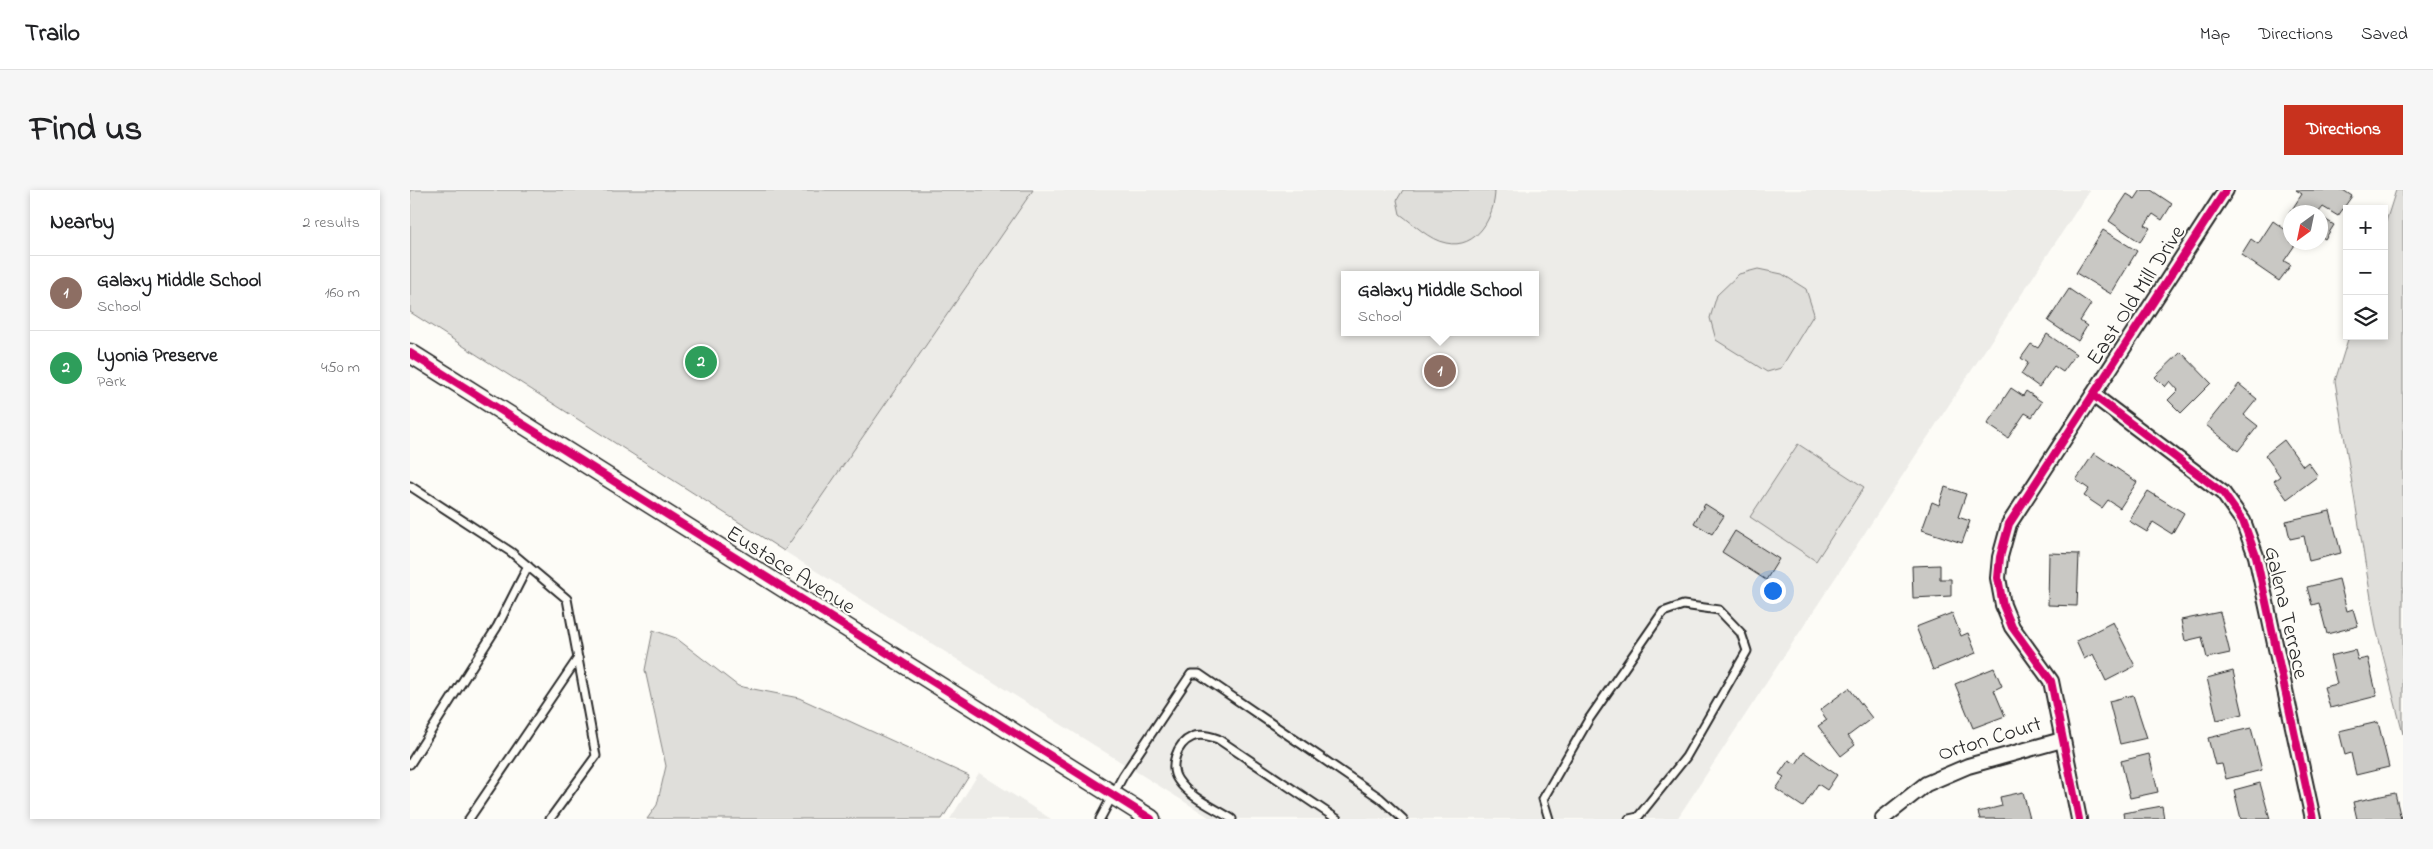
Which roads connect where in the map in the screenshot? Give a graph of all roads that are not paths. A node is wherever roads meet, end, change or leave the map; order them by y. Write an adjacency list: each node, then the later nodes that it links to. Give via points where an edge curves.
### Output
1 (2226, 190): 3 (street, East Old Mill Drive)
2 (410, 353): 9 (street, Eustace Avenue)
3 (2093, 395): 7 (street, East Old Mill Drive, via 2009,524 1998,578 2003,605 2012,627 2051,681); 21 (street, Galena Terrace, via 2203,476 2223,493 2242,521 2256,556)
4 (410, 486): 5 (lane)
5 (528, 566): 6 (lane, via 567,598); 8 (lane, via 497,627)
6 (578, 658): 11 (lane); 12 (lane, via 596,756)
7 (2062, 740): 10 (street, Orton Court, via 1968,766 1926,784); 20 (street, East Old Mill Drive)
8 (410, 764)
9 (1114, 796): 13 (lane); 14 (street, Eustace Avenue); 17 (lane, via 1123,776 1191,674 1199,674 1380,798)
10 (1883, 818)
11 (469, 819)
12 (550, 819)
13 (1100, 819)
14 (1151, 819)
15 (1232, 819): 16 (lane, via 1196,797 1178,780 1173,769 1176,754 1192,736 1208,735 1218,739)
16 (1337, 819)
17 (1403, 819)
18 (1549, 819): 19 (lane, via 1543,799 1588,719 1664,612 1683,604 1719,610 1741,633 1747,651 1686,758 1638,817)
19 (1629, 819)
20 (2079, 819)
21 (2313, 819)

